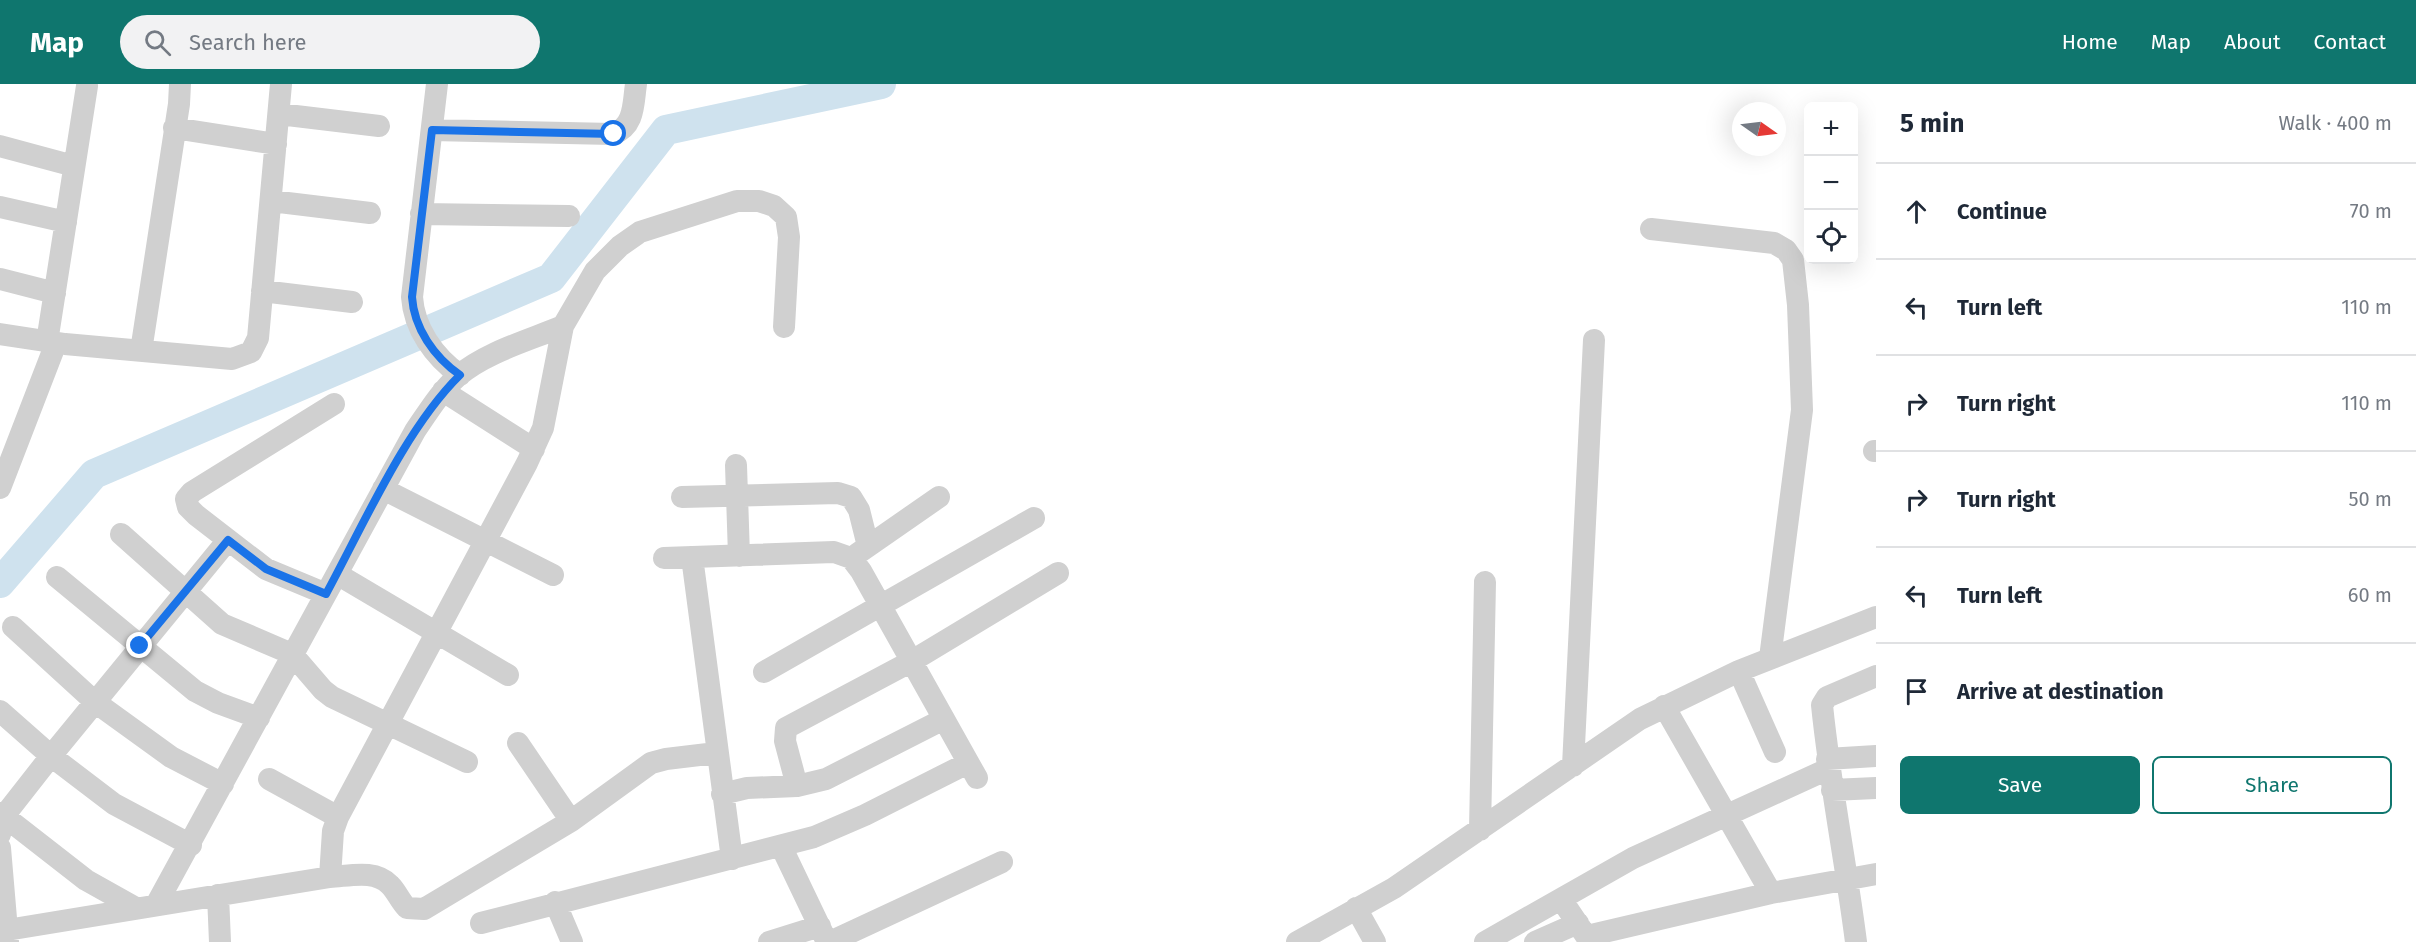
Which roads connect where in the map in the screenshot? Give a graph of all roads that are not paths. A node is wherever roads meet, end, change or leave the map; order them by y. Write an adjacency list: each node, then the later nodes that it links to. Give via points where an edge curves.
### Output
1 (180, 84): 8 (street)
2 (281, 84): 6 (street)
3 (437, 84): 9 (street)
4 (636, 84): 9 (street, via 629,123 614,134)
5 (87, 86): 12 (street)
6 (279, 114): 7 (street); 10 (street)
7 (380, 126)
8 (174, 128): 10 (street); 29 (street)
9 (432, 130): 16 (street)
10 (276, 144): 13 (street)
11 (0, 146): 12 (street)
12 (74, 166): 18 (street)
13 (271, 201): 15 (street); 21 (street)
14 (0, 207): 18 (street)
15 (370, 213)
16 (422, 214): 17 (street); 30 (street, via 412,297 416,319 437,356)
17 (569, 216)
18 (66, 222): 22 (street)
19 (1651, 229): 62 (street, via 1774,243 1793,260 1802,410)
20 (0, 279): 22 (street)
21 (262, 291): 23 (street); 29 (street, via 258,338 251,352 232,359)
22 (55, 293): 28 (street)
23 (352, 302)
24 (563, 326): 25 (street, via 595,271 640,232 737,201 759,201 786,216 789,237); 30 (street, via 480,361); 33 (street, via 543,428)
25 (784, 327)
26 (0, 334): 28 (street)
27 (1594, 340): 82 (street)
28 (51, 342): 29 (street); 34 (street)
29 (141, 351)
30 (460, 375): 31 (street)
31 (443, 391): 33 (street); 37 (street)
32 (334, 404): 43 (street, via 186,499 188,507)
33 (534, 448): 44 (street)
34 (7, 450): 36 (street)
35 (736, 465): 38 (street)
36 (0, 488)
37 (383, 489): 44 (street); 50 (street)
38 (737, 496): 39 (street); 45 (street, via 838,493 850,497 859,510); 46 (street)
39 (682, 497)
40 (939, 497): 45 (street)
41 (1034, 518): 56 (street)
42 (121, 534): 54 (street)
43 (228, 540): 54 (street); 55 (street, via 266,569)
44 (485, 543): 51 (street); 59 (street)
45 (859, 552): 46 (street); 56 (street)
46 (739, 556): 47 (street)
47 (692, 557): 48 (street); 78 (street)
48 (664, 558)
49 (1058, 573): 63 (street)
50 (337, 574): 55 (street); 59 (street)
51 (553, 575)
52 (57, 577): 60 (street)
53 (1485, 582): 93 (street)
54 (185, 592): 60 (street); 61 (street, via 222,624)
55 (326, 594): 61 (street)
56 (879, 604): 63 (street); 65 (street)
57 (1876, 617): 62 (street)
58 (13, 627): 70 (street)
59 (437, 632): 66 (street); 75 (street)
60 (140, 646): 70 (street); 73 (street, via 195,691)
61 (292, 654): 73 (street); 75 (street, via 323,690)
62 (1770, 658): 64 (street)
63 (912, 661): 74 (street); 86 (street, via 786,728 785,741)
64 (1739, 671): 71 (street); 77 (street)
65 (764, 672)
66 (508, 675)
67 (1876, 676): 69 (street)
68 (1876, 688): 69 (street)
69 (1841, 691): 83 (street, via 1827,697 1822,705)
70 (95, 702): 79 (street); 85 (street, via 171,757)
71 (1664, 706): 82 (street); 89 (street)
72 (0, 711): 79 (street)
73 (259, 718): 85 (street)
74 (944, 718): 86 (street, via 826,779); 95 (street, via 972,770 837,828)
75 (387, 725): 81 (street); 90 (street)
76 (518, 743): 92 (street)
77 (1775, 752)
78 (716, 753): 88 (street); 92 (street, via 651,764)
79 (51, 756): 91 (street); 94 (street, via 122,808)
80 (1876, 756): 83 (street)
81 (466, 762)
82 (1573, 766): 93 (street)
83 (1829, 773): 87 (street); 89 (street); 101 (street)
84 (269, 779): 90 (street)
85 (223, 784): 94 (street)
86 (798, 786): 88 (street, via 756,787)
87 (1876, 788)
88 (722, 794): 97 (street)
89 (1726, 814): 102 (street); 104 (street, via 1633,858)
90 (338, 817): 100 (street, via 333,831)
91 (1, 821): 106 (street, via 86,880)
92 (571, 821): 100 (street, via 424,909 407,908 381,877)
93 (1480, 830): 107 (street, via 1394,888)
94 (191, 845): 106 (street)
95 (782, 846): 97 (street); 111 (street)
96 (0, 848): 108 (street)
97 (732, 859): 105 (street)
98 (1002, 861): 111 (street)
99 (1876, 874): 101 (street)
100 (330, 877): 103 (street)
101 (1848, 879): 102 (street); 119 (street)
102 (1771, 893): 110 (street)
103 (218, 895): 106 (street); 112 (street)
104 (1561, 899): 110 (street); 117 (street)
105 (555, 902): 109 (street); 113 (street)
106 (146, 907): 108 (street)
107 (1356, 908): 115 (street); 116 (street)
108 (5, 922)
109 (481, 923)
110 (1585, 934): 118 (street)
111 (826, 937): 114 (street)
112 (220, 942)
113 (572, 942)
114 (769, 942)
115 (1298, 942)
116 (1375, 942)
117 (1485, 942)
118 (1535, 942)
119 (1856, 942)

